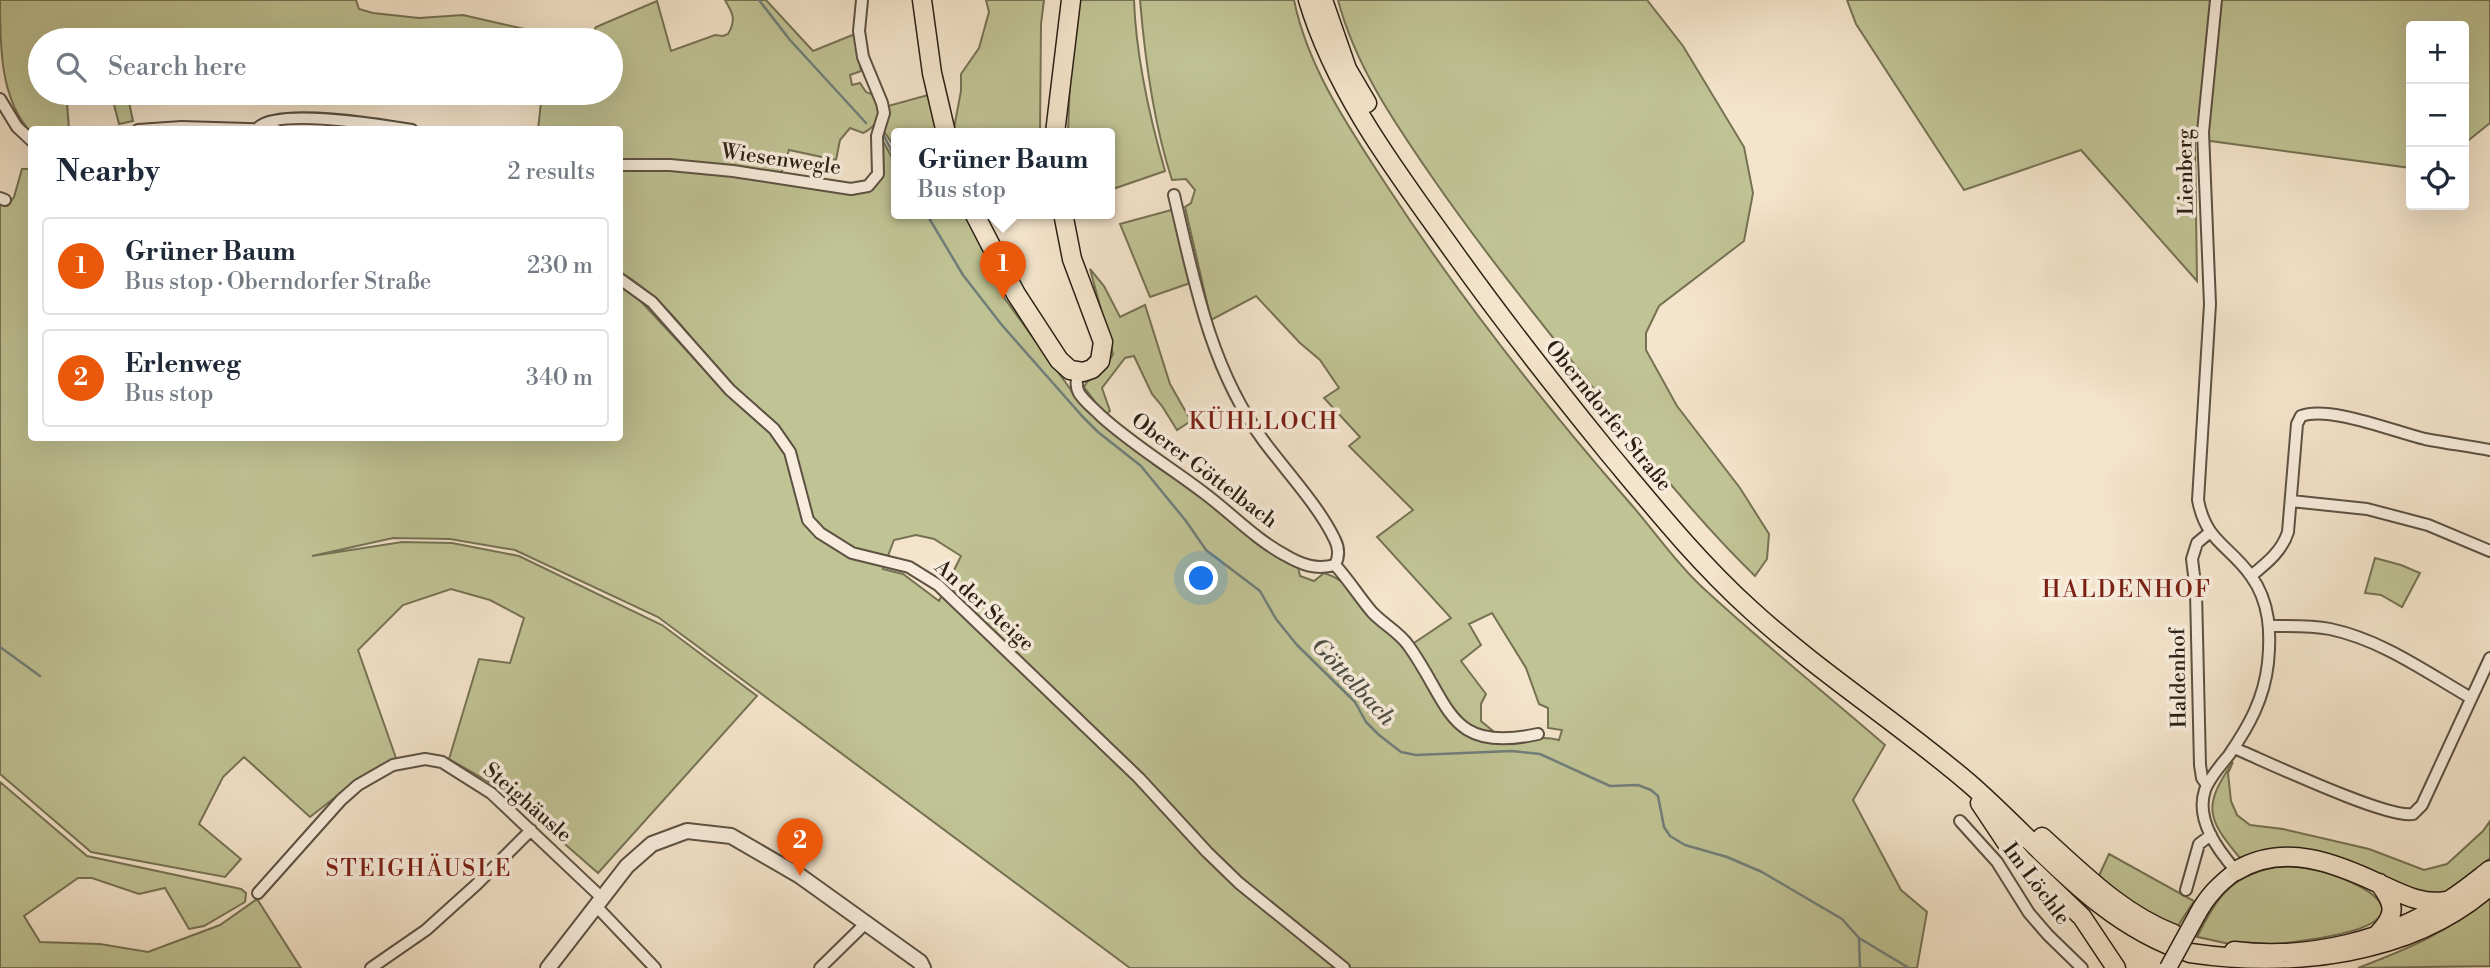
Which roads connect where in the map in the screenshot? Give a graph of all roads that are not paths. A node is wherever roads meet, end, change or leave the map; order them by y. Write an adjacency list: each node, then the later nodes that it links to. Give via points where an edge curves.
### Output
1 (862, 0): 14 (street, Wiesenwegle, via 859,31 863,57 884,113 877,136 878,174 867,186 851,189 733,171)
2 (922, 0): 11 (main road)
3 (1060, 0): 12 (main road, via 1052,94)
4 (1071, 0): 12 (main road)
5 (1308, 0): 31 (main road, Oberndorfer Straße, via 1339,78 1365,125 1543,372 1658,515 1763,620 1838,682)
6 (1323, 0): 31 (main road, Oberndorfer Straße, via 1348,69 1414,178 1549,362 1666,509 1734,580)
7 (2216, 0): 22 (street, Lienberg, via 2203,132 2210,304 2198,500)
8 (0, 99): 13 (street)
9 (261, 126): 10 (street, via 329,118)
10 (384, 126)
11 (945, 128)
12 (1056, 128)
13 (28, 137)
14 (623, 165)
15 (1174, 195): 24 (street, Oberer Göttelbach, via 1207,331 1230,384 1256,430 1335,540)
16 (977, 219): 19 (main road, via 1037,327 1059,360)
17 (1064, 219): 19 (main road, via 1072,259 1102,342 1096,366)
18 (623, 281): 54 (street, An der Steige, via 652,302 730,390 774,429 790,452 808,520 820,533 852,554 909,567 938,585 1139,778 1223,867)
19 (1078, 372): 24 (street, Oberer Göttelbach, via 1079,394 1098,413 1265,543 1307,565 1321,569)
20 (2490, 450): 21 (street, via 2425,439 2344,417 2305,414 2297,424)
21 (2291, 500): 23 (street, via 2367,509 2428,525); 25 (street, via 2284,543)
22 (2209, 533): 25 (street); 32 (street, Haldenhof, via 2197,543 2192,559 2200,765)
23 (2490, 551)
24 (1335, 565): 29 (street, Oberer Göttelbach, via 1372,612 1406,641 1440,699 1460,723 1479,737 1493,740)
25 (2251, 576): 26 (street, via 2267,610)
26 (2269, 626): 28 (street, via 2328,628 2361,637); 30 (street, via 2265,685)
27 (2490, 658): 28 (street)
28 (2472, 698): 30 (street, via 2422,805 2413,814 2365,802)
29 (1538, 734)
30 (2234, 748): 32 (street)
31 (1971, 779): 47 (main road, via 2101,890 2163,930 2200,944 2248,953 2313,951); 48 (main road, via 2092,900 2139,932 2208,958); 56 (main road, via 2006,842 2082,917)
32 (2207, 785): 35 (street, Haldenhof, via 2203,808)
33 (1960, 821): 55 (street, Im Löchle, via 1997,862 2029,913)
34 (531, 830): 41 (street, Steighäusle, via 491,793 442,762 425,759 393,765 364,780 341,800); 44 (street, Steighäusle); 49 (street, via 426,930)
35 (2211, 835): 37 (street); 40 (street, via 2199,844)
36 (2490, 870): 43 (main road)
37 (2236, 871): 38 (main road, via 2277,856 2293,856 2334,864); 57 (main road, bridge, via 2206,899)
38 (2379, 883): 42 (main road); 47 (main road, via 2392,909)
39 (2490, 886): 46 (main road, via 2448,918)
40 (2186, 890)
41 (258, 893)
42 (2403, 895): 43 (main road, via 2429,902); 46 (main road, via 2410,908)
43 (2451, 900): 46 (main road)
44 (599, 902): 45 (street, via 627,866 652,844 687,831 732,836); 50 (street); 51 (street, Steighäusle)
45 (866, 923): 52 (street); 53 (street)
46 (2409, 930): 47 (main road); 48 (main road, via 2358,955)
47 (2376, 936)
48 (2293, 967)
49 (371, 968)
50 (548, 968)
51 (655, 968)
52 (820, 968)
53 (923, 968)
54 (1344, 968)
55 (2082, 968)
56 (2116, 968)
57 (2168, 968)

